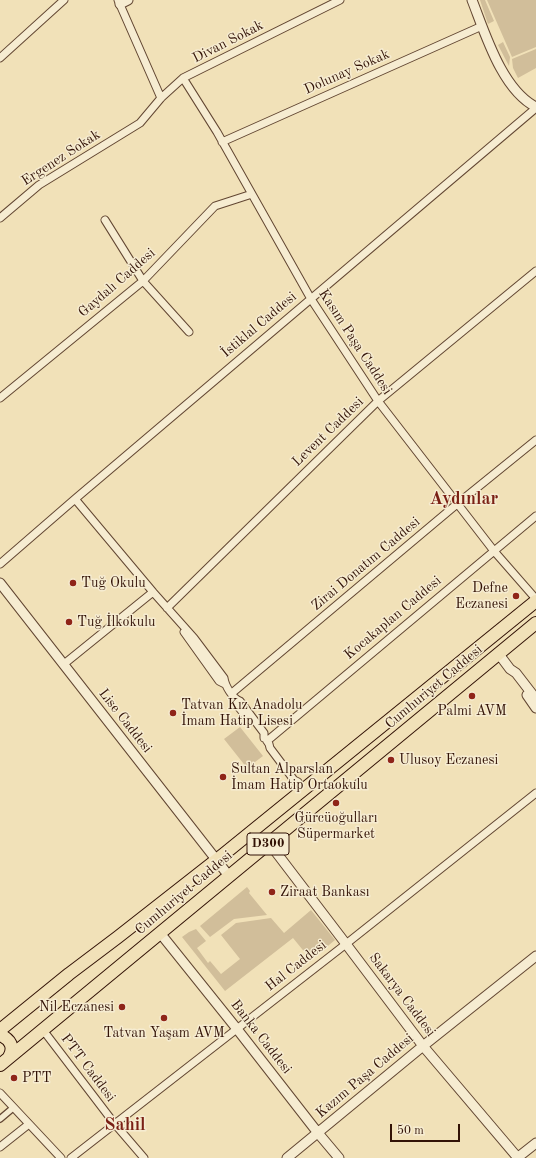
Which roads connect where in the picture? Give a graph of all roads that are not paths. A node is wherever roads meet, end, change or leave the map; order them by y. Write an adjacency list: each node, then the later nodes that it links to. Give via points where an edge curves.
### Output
1 (64, 0): 6 (street)
2 (338, 0): 7 (street, Divan Sokak)
3 (472, 0): 5 (street)
4 (122, 1): 8 (street)
5 (482, 26): 9 (street, via 497,62 506,76 526,100); 11 (street, Dolunay Sokak)
6 (0, 58)
7 (183, 78): 8 (street, Divan Sokak); 11 (street, Kasım Paşa Caddesi)
8 (161, 98): 10 (street, Divan Sokak)
9 (536, 107): 17 (street, İstiklal Caddesi)
10 (140, 123): 13 (street, Ergenez Sokak, via 39,185)
11 (222, 142): 12 (street, Kasım Paşa Caddesi)
12 (252, 194): 16 (street, Gaydalı Caddesi, via 215,206); 17 (street, Kasım Paşa Caddesi)
13 (0, 218)
14 (105, 220): 16 (street)
15 (536, 271): 20 (street, Levent Caddesi)
16 (143, 281): 18 (street); 19 (street, Gaydalı Caddesi)
17 (311, 299): 20 (street, Kasım Paşa Caddesi); 22 (street, İstiklal Caddesi)
18 (189, 332)
19 (0, 398)
20 (378, 401): 23 (street, Kasım Paşa Caddesi); 30 (street, Levent Caddesi)
21 (536, 440): 23 (street, Zirai Donatım Caddesi)
22 (75, 499): 26 (street, İstiklal Caddesi); 28 (street)
23 (457, 504): 25 (street, Kasım Paşa Caddesi); 35 (street, Zirai Donatım Caddesi)
24 (536, 516): 25 (street, Kocakaplan Caddesi)
25 (494, 551): 29 (street, Kasım Paşa Caddesi); 38 (street, Kocakaplan Caddesi)
26 (0, 564)
27 (0, 582): 33 (street, Lise Caddesi)
28 (153, 592): 30 (street); 33 (street)
29 (536, 600): 39 (highway, Cumhuriyet Caddesi / D300)
30 (166, 608): 35 (street, via 194,638)
31 (536, 623): 32 (highway, Cumhuriyet Caddesi / D300)
32 (498, 653): 34 (street); 41 (highway, Cumhuriyet Caddesi / D300)
33 (64, 664): 42 (street, Lise Caddesi)
34 (510, 669): 36 (street, via 516,672); 37 (street)
35 (232, 693): 38 (street, via 264,733)
36 (536, 699)
37 (536, 708)
38 (267, 741): 39 (street)
39 (301, 786): 42 (highway, Cumhuriyet Caddesi / D300)
40 (536, 793): 45 (street, Hal Caddesi)
41 (268, 843): 43 (highway, Cumhuriyet Caddesi / D300); 45 (street, Sakarya Caddesi)
42 (216, 860): 43 (street, Lise Caddesi); 48 (highway, Cumhuriyet Caddesi / D300)
43 (229, 876): 44 (highway, Cumhuriyet Caddesi / D300)
44 (160, 933): 47 (street, Banka Caddesi); 49 (highway, Cumhuriyet Caddesi / D300)
45 (346, 944): 47 (street, Hal Caddesi); 51 (street, Sakarya Caddesi)
46 (536, 956): 51 (street, Kazım Paşa Caddesi)
47 (237, 1029): 56 (street, Hal Caddesi); 58 (street, Banka Caddesi)
48 (0, 1030)
49 (43, 1030): 52 (highway, Cumhuriyet Caddesi / D300); 56 (street, PTT Caddesi)
50 (0, 1035): 52 (highway, via 9,1040 12,1049)
51 (423, 1046): 58 (street, Kazım Paşa Caddesi); 66 (street, Sakarya Caddesi)
52 (3, 1062)
53 (0, 1093): 54 (street)
54 (14, 1108): 55 (street); 57 (street)
55 (0, 1119)
56 (114, 1123): 62 (street, Hal Caddesi); 63 (street, PTT Caddesi)
57 (29, 1124): 60 (street); 61 (street)
58 (318, 1133): 64 (street, Kazım Paşa Caddesi); 65 (street, Banka Caddesi)
59 (536, 1144): 66 (street)
60 (0, 1147)
61 (61, 1158)
62 (70, 1158)
63 (144, 1158)
64 (287, 1158)
65 (339, 1158)
66 (518, 1158)

